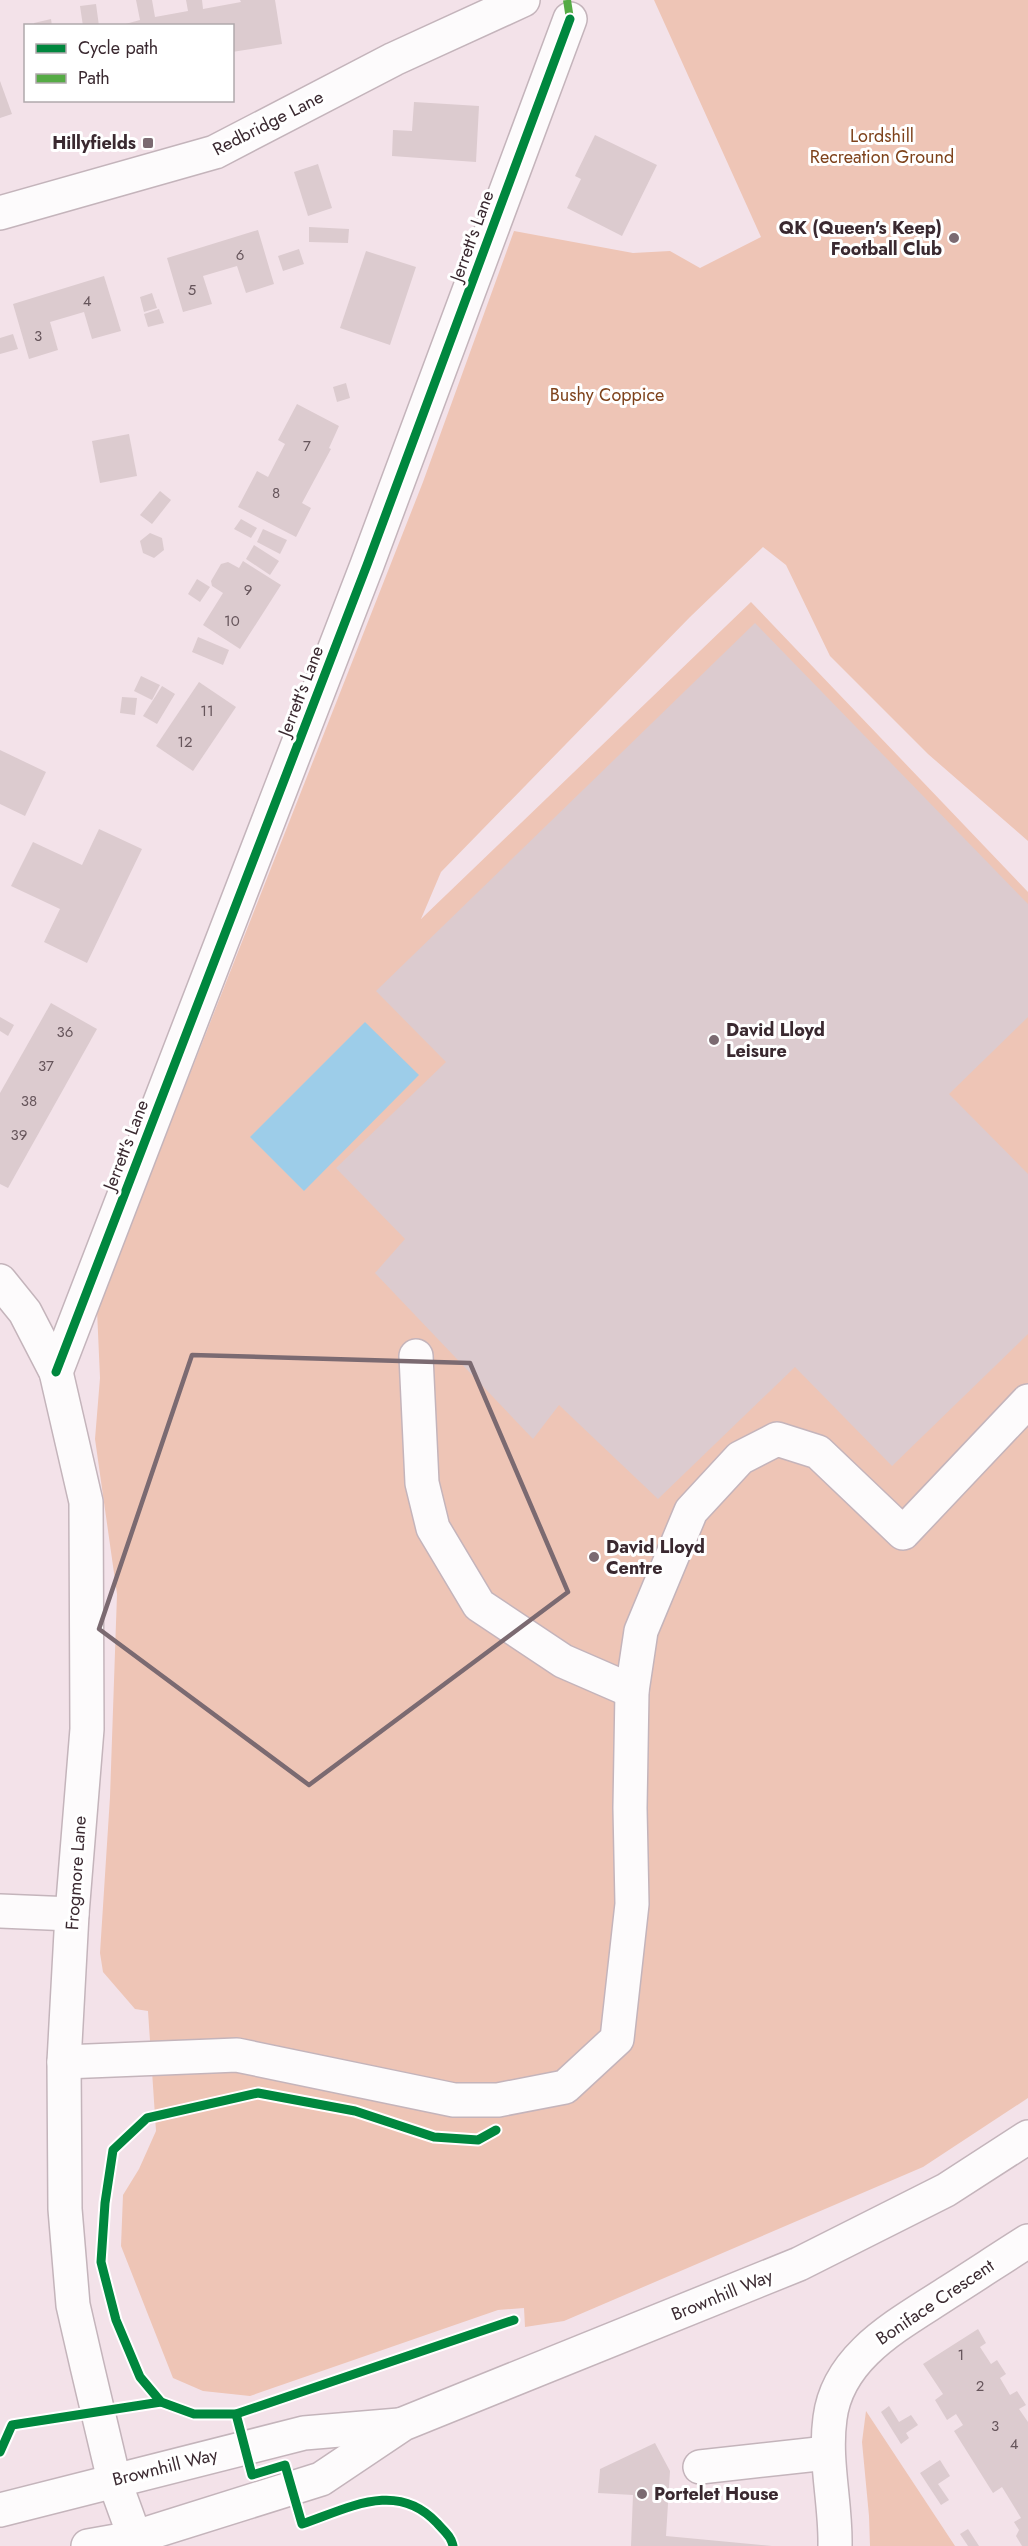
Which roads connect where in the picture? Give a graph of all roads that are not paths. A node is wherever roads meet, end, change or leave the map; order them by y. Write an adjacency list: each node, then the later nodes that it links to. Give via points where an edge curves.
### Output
1 (524, 0): 3 (street, Redbridge Lane, via 394,59 215,152)
2 (570, 20): 6 (street, Jerrett's Lane, via 367,566)
3 (0, 213)
4 (0, 1281): 6 (street, Frogmore Lane, via 25,1312)
5 (416, 1356): 8 (street, via 422,1483 433,1528 479,1605 563,1661)
6 (56, 1372): 10 (street, Frogmore Lane, via 86,1502 87,1729)
7 (1028, 1401): 8 (street, via 903,1533 818,1452 777,1439 740,1458 691,1511 641,1631)
8 (632, 1690): 11 (street, via 632,1904 617,2039 565,2087 498,2100 454,2100 237,2055)
9 (0, 1911): 10 (street)
10 (72, 1914): 11 (street, Frogmore Lane)
11 (64, 2062): 17 (street, Frogmore Lane, via 65,2210 74,2304)
12 (1028, 2137): 14 (street, Brownhill Way, via 946,2190 799,2264)
13 (1028, 2241): 15 (street, Boniface Crescent, via 877,2339 852,2366 837,2390)
14 (403, 2424): 17 (street, Brownhill Way, via 304,2433); 19 (street, Brownhill Way, via 321,2479)
15 (827, 2453): 16 (street); 21 (street, Boniface Crescent)
16 (700, 2467)
17 (114, 2480): 18 (street, Brownhill Way); 19 (street, Frogmore Lane)
18 (0, 2510)
19 (136, 2542): 20 (street, Brownhill Way)
20 (88, 2546)
21 (835, 2546)

